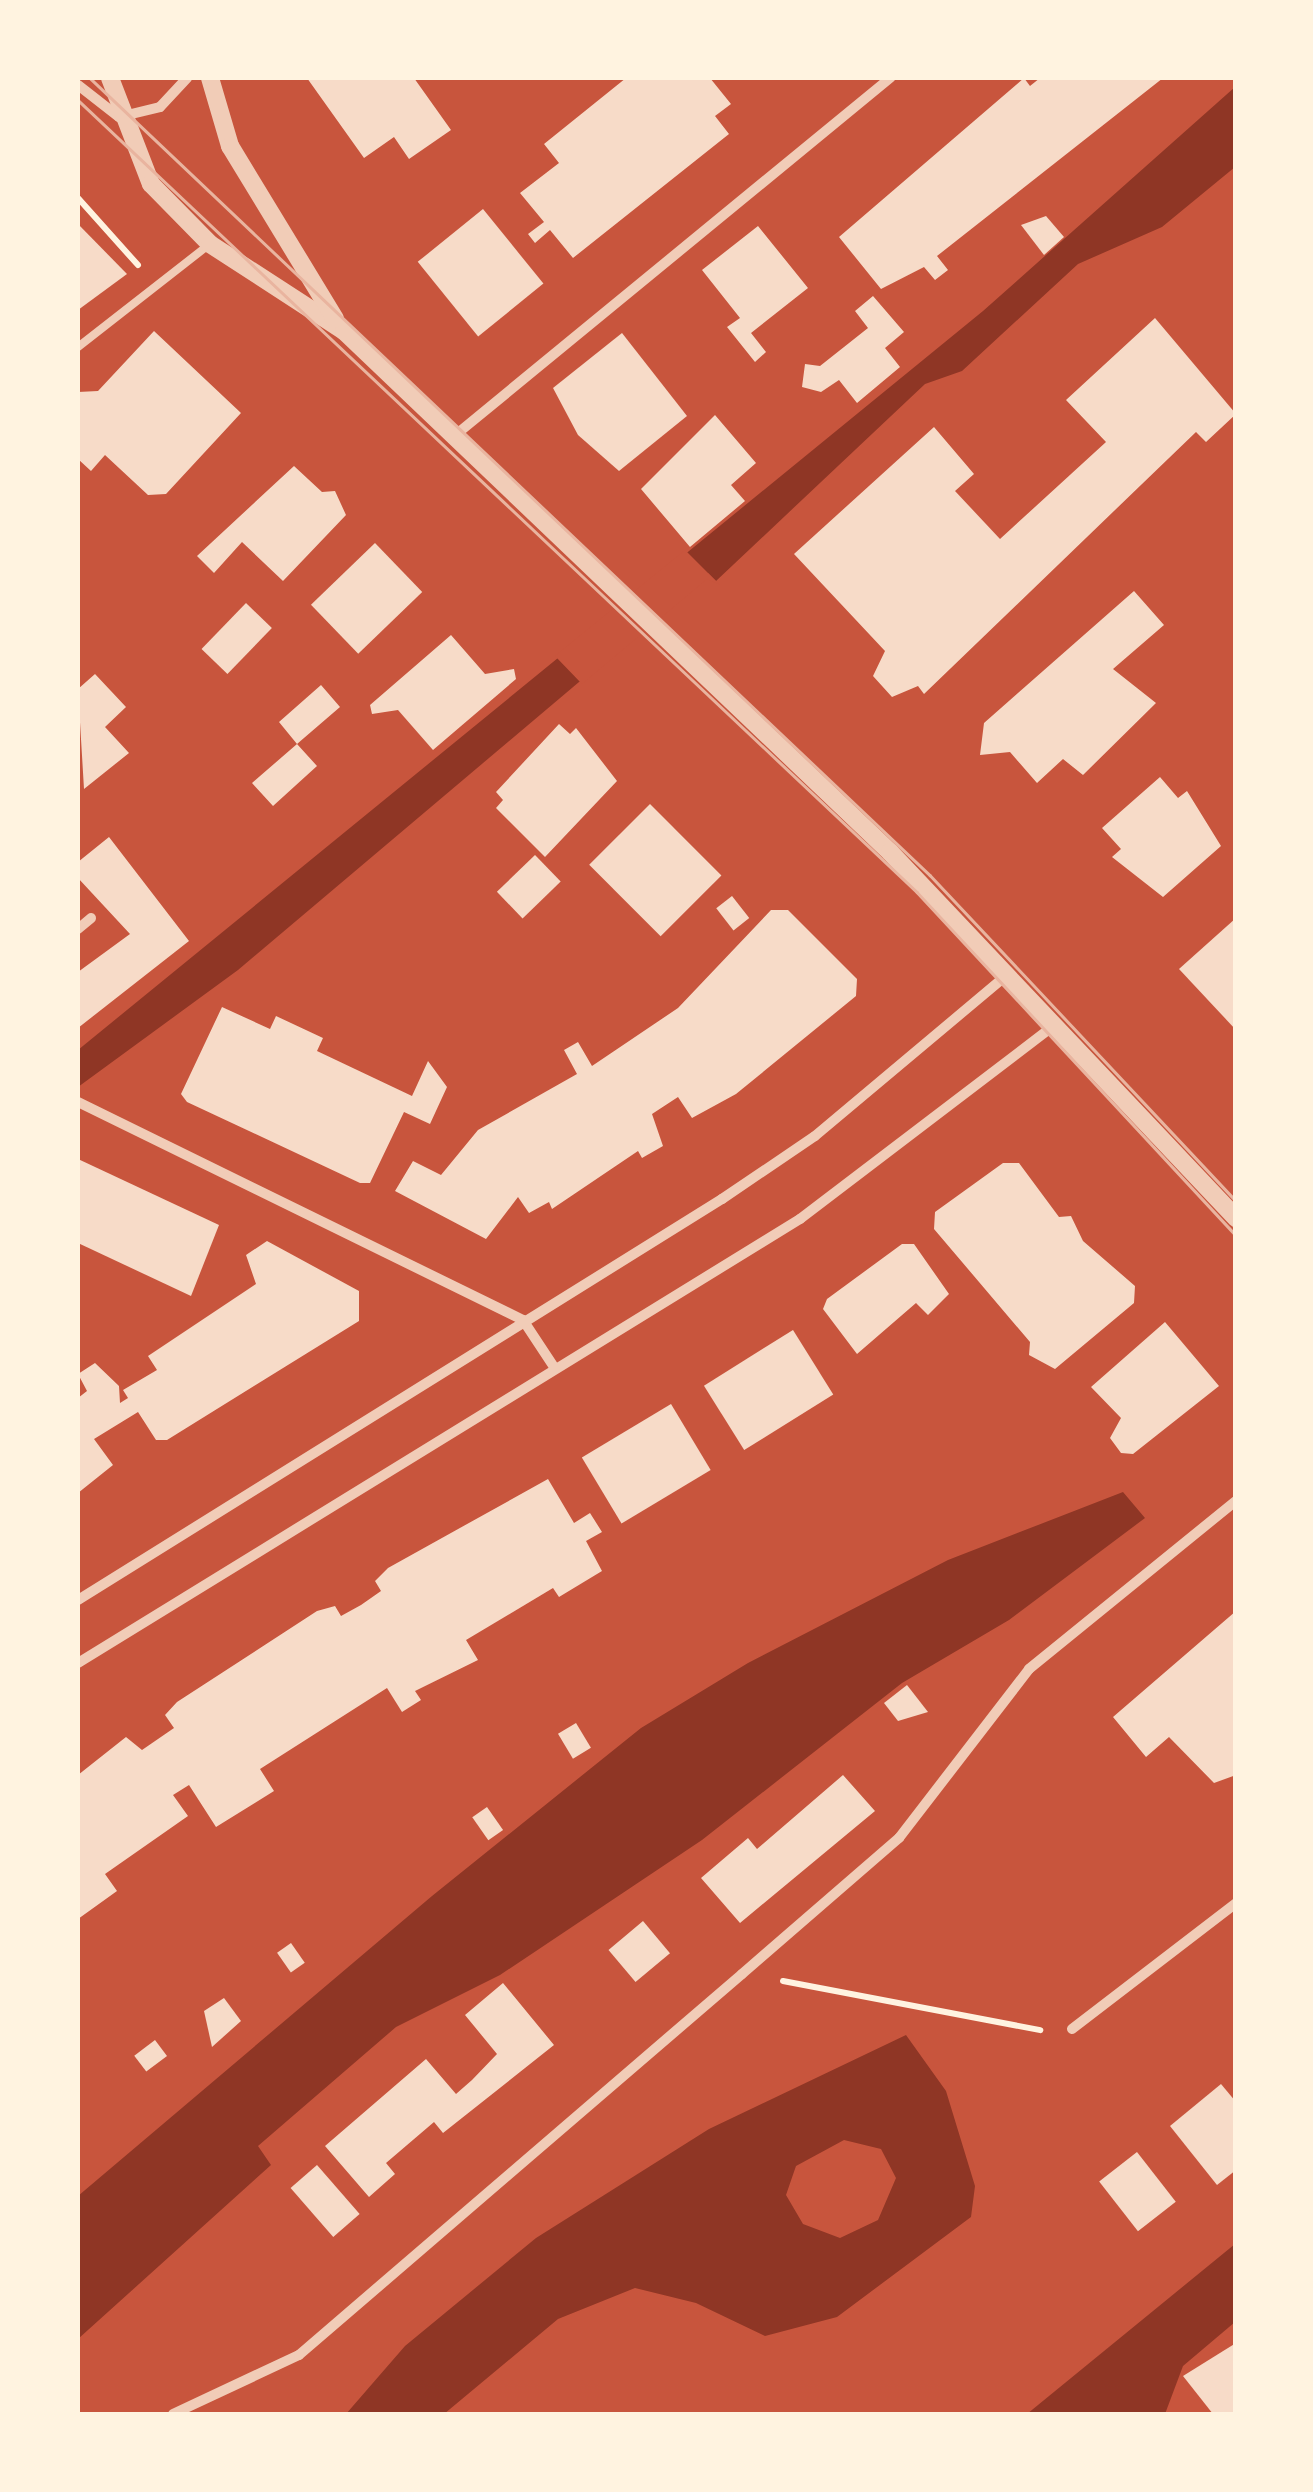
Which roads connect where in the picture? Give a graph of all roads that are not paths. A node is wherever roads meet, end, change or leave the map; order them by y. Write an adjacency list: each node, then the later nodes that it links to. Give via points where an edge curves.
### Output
1 (110, 78): 6 (street)
2 (187, 78): 6 (street, via 160,107)
3 (210, 78): 8 (street, via 230,146)
4 (890, 78): 10 (street)
5 (78, 85): 6 (street)
6 (119, 117): 7 (street, via 151,184)
7 (210, 244): 8 (street); 9 (lane)
8 (344, 331): 10 (street)
9 (78, 346)
10 (453, 438): 13 (street)
11 (91, 918): 12 (street)
12 (78, 929)
13 (1009, 970): 14 (street); 17 (street, via 1005,982 815,1136)
14 (1062, 1025): 16 (street); 18 (street, via 1048,1026 800,1219)
15 (78, 1102): 17 (street)
16 (1236, 1218)
17 (523, 1320): 18 (street); 20 (street)
18 (554, 1367): 21 (street)
19 (1236, 1501): 24 (street, via 1029,1669 900,1838 742,1974 299,2354)
20 (78, 1600)
21 (79, 1658)
22 (1236, 1903): 23 (street)
23 (1072, 2028)
24 (173, 2414)

